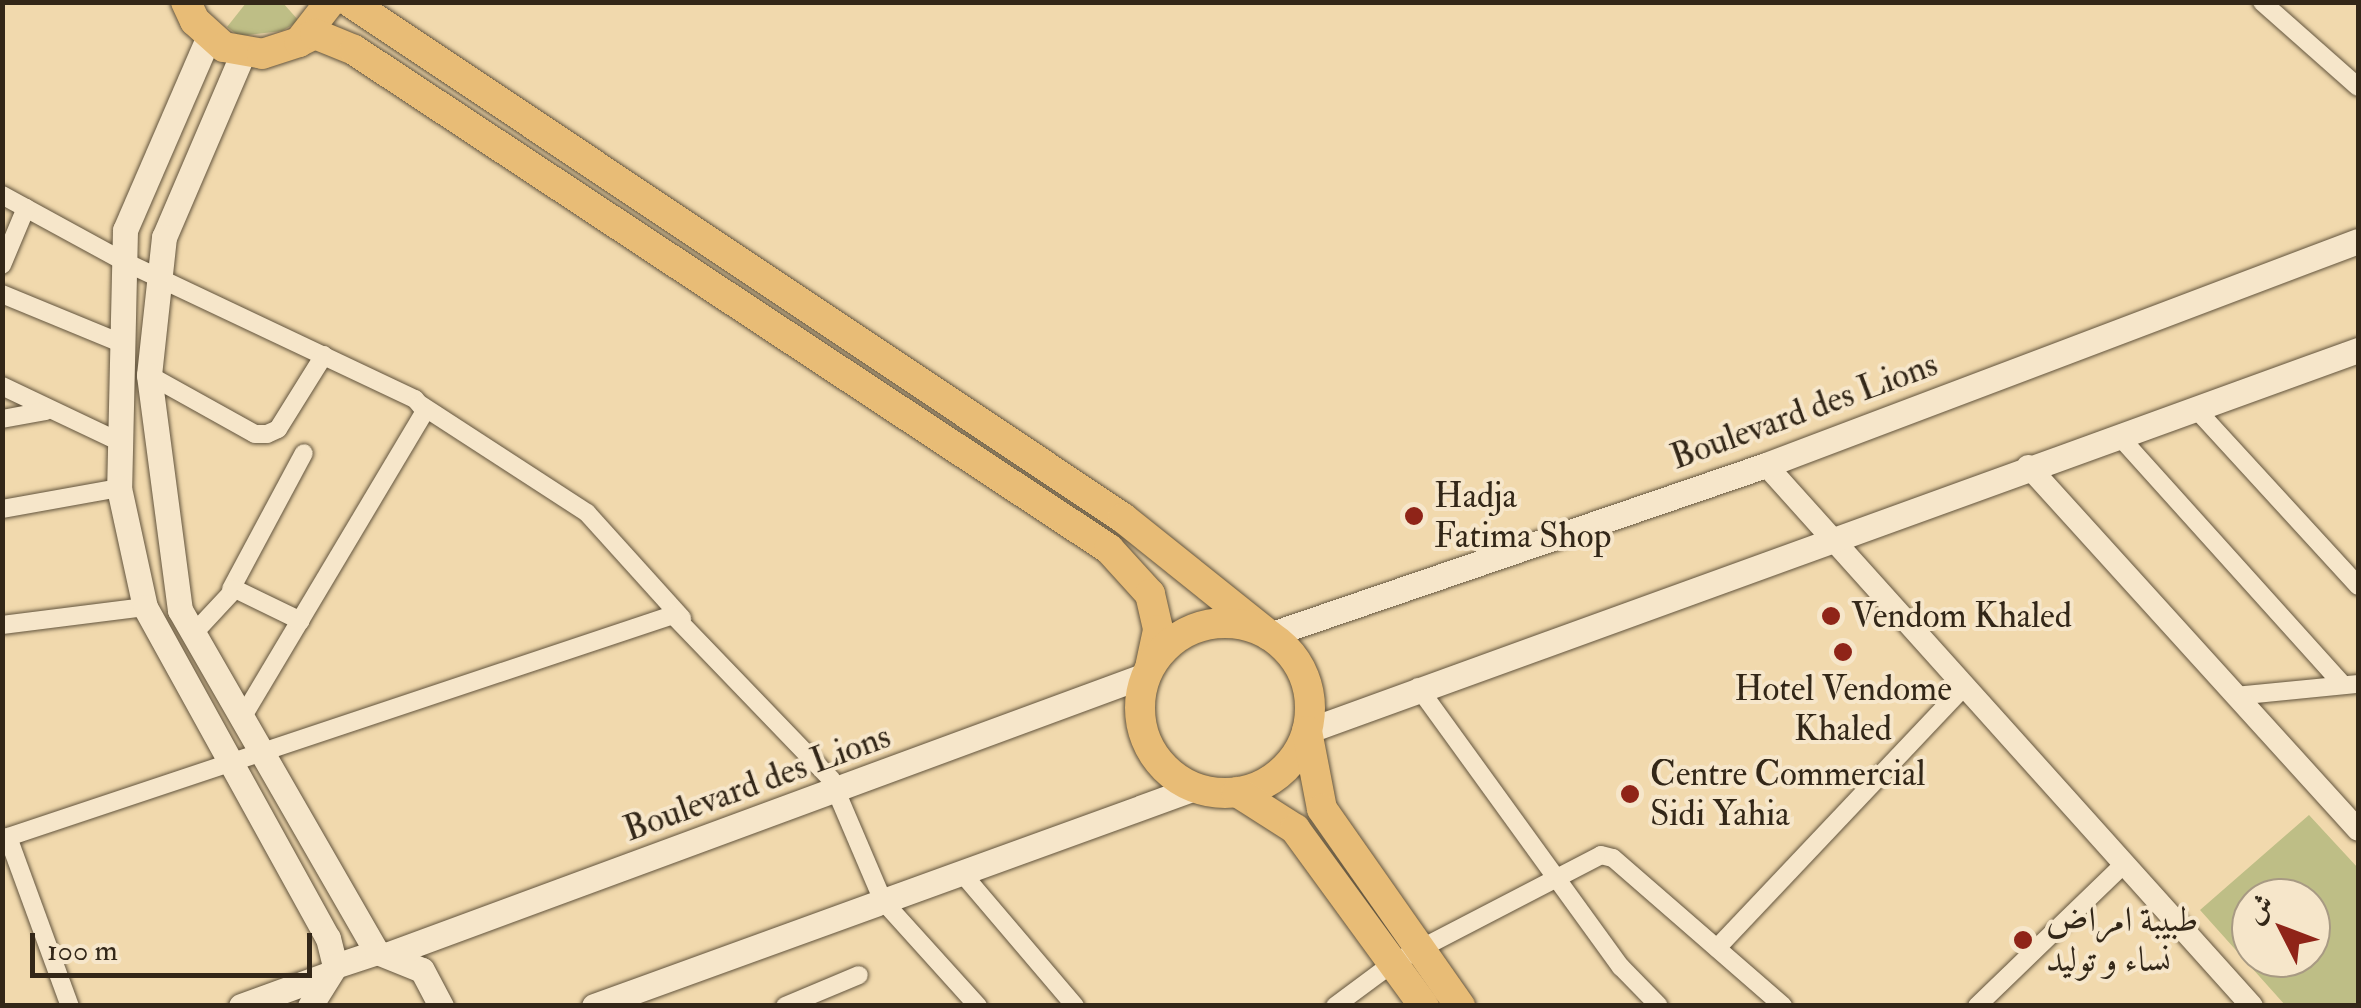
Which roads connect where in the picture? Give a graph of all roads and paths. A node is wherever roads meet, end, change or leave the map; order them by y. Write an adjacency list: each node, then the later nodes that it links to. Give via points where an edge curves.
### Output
1 (186, 2): 5 (main road)
2 (330, 2): 6 (main road)
3 (350, 2): 40 (main road, via 1123,518)
4 (2262, 2): 8 (street)
5 (210, 36): 7 (main road); 12 (main road, via 125,230)
6 (298, 42): 7 (main road); 41 (main road, via 315,34 354,50 1109,549 1150,594 1158,630)
7 (243, 53): 14 (main road, via 164,237)
8 (2358, 87)
9 (2, 195): 10 (street)
10 (26, 208): 12 (street); 13 (street)
11 (2358, 241): 28 (main road, Boulevard des Lions)
12 (123, 262): 14 (street); 16 (main road)
13 (2, 265)
14 (161, 277): 18 (street); 19 (main road)
15 (2, 294): 16 (street)
16 (121, 343): 26 (main road)
17 (2358, 350): 22 (main road)
18 (324, 355): 19 (street, via 278,429 267,434 255,434); 21 (street)
19 (149, 375): 39 (main road, via 180,610)
20 (2, 386): 23 (street)
21 (422, 404): 36 (street, via 587,513); 37 (street, via 426,417)
22 (2196, 409): 25 (main road); 33 (street)
23 (46, 412): 24 (street); 26 (street)
24 (2, 419)
25 (2119, 436): 29 (main road); 42 (street)
26 (118, 441): 30 (main road)
27 (304, 452): 34 (street)
28 (1766, 465): 32 (street); 40 (main road, Boulevard des Lions)
29 (2028, 466): 32 (main road); 45 (street)
30 (119, 488): 31 (street); 35 (main road)
31 (2, 509)
32 (1832, 539): 43 (main road); 44 (street)
33 (2356, 579)
34 (231, 589): 37 (street); 39 (street)
35 (145, 607): 38 (street); 49 (main road)
36 (682, 619): 48 (street, via 662,617); 51 (street)
37 (301, 621): 46 (street)
38 (2, 624)
39 (193, 634): 46 (main road)
40 (1269, 635): 41 (main road, via 1233,623 1195,628); 47 (main road, via 1304,676)
41 (1150, 669): 50 (main road, via 1139,709 1149,748); 51 (main road, Boulevard des Lions)
42 (2351, 684): 45 (street)
43 (1418, 687): 47 (main road); 57 (street)
44 (1962, 690): 55 (street); 59 (street)
45 (2234, 696): 53 (street)
46 (241, 720): 48 (main road)
47 (1307, 731): 52 (main road, via 1281,772); 60 (main road, via 1322,809)
48 (260, 754): 49 (street); 61 (main road)
49 (229, 764): 54 (street); 63 (main road, via 328,938)
50 (1195, 788): 52 (main road); 56 (main road)
51 (840, 791): 58 (street); 61 (main road, Boulevard des Lions)
52 (1237, 792): 62 (main road, via 1295,829)
53 (2358, 830)
54 (5, 838): 65 (street)
55 (2124, 864): 78 (street); 79 (street)
56 (961, 872): 58 (main road); 72 (street)
57 (1560, 877): 59 (street, via 1601,855 1613,858); 60 (street); 76 (street, via 1621,967)
58 (884, 901): 69 (main road); 71 (street)
59 (1717, 948): 77 (street)
60 (1422, 951): 62 (street); 75 (main road)
61 (383, 953): 63 (main road, Boulevard des Lions); 68 (main road, via 422,970)
62 (1393, 963): 73 (street); 74 (main road)
63 (330, 970): 66 (main road); 67 (main road)
64 (860, 975): 70 (street)
65 (70, 1006)
66 (241, 1006)
67 (310, 1006)
68 (441, 1006)
69 (594, 1006)
70 (784, 1006)
71 (978, 1006)
72 (1075, 1006)
73 (1335, 1006)
74 (1424, 1006)
75 (1460, 1006)
76 (1660, 1006)
77 (1782, 1006)
78 (1977, 1006)
79 (2252, 1006)

